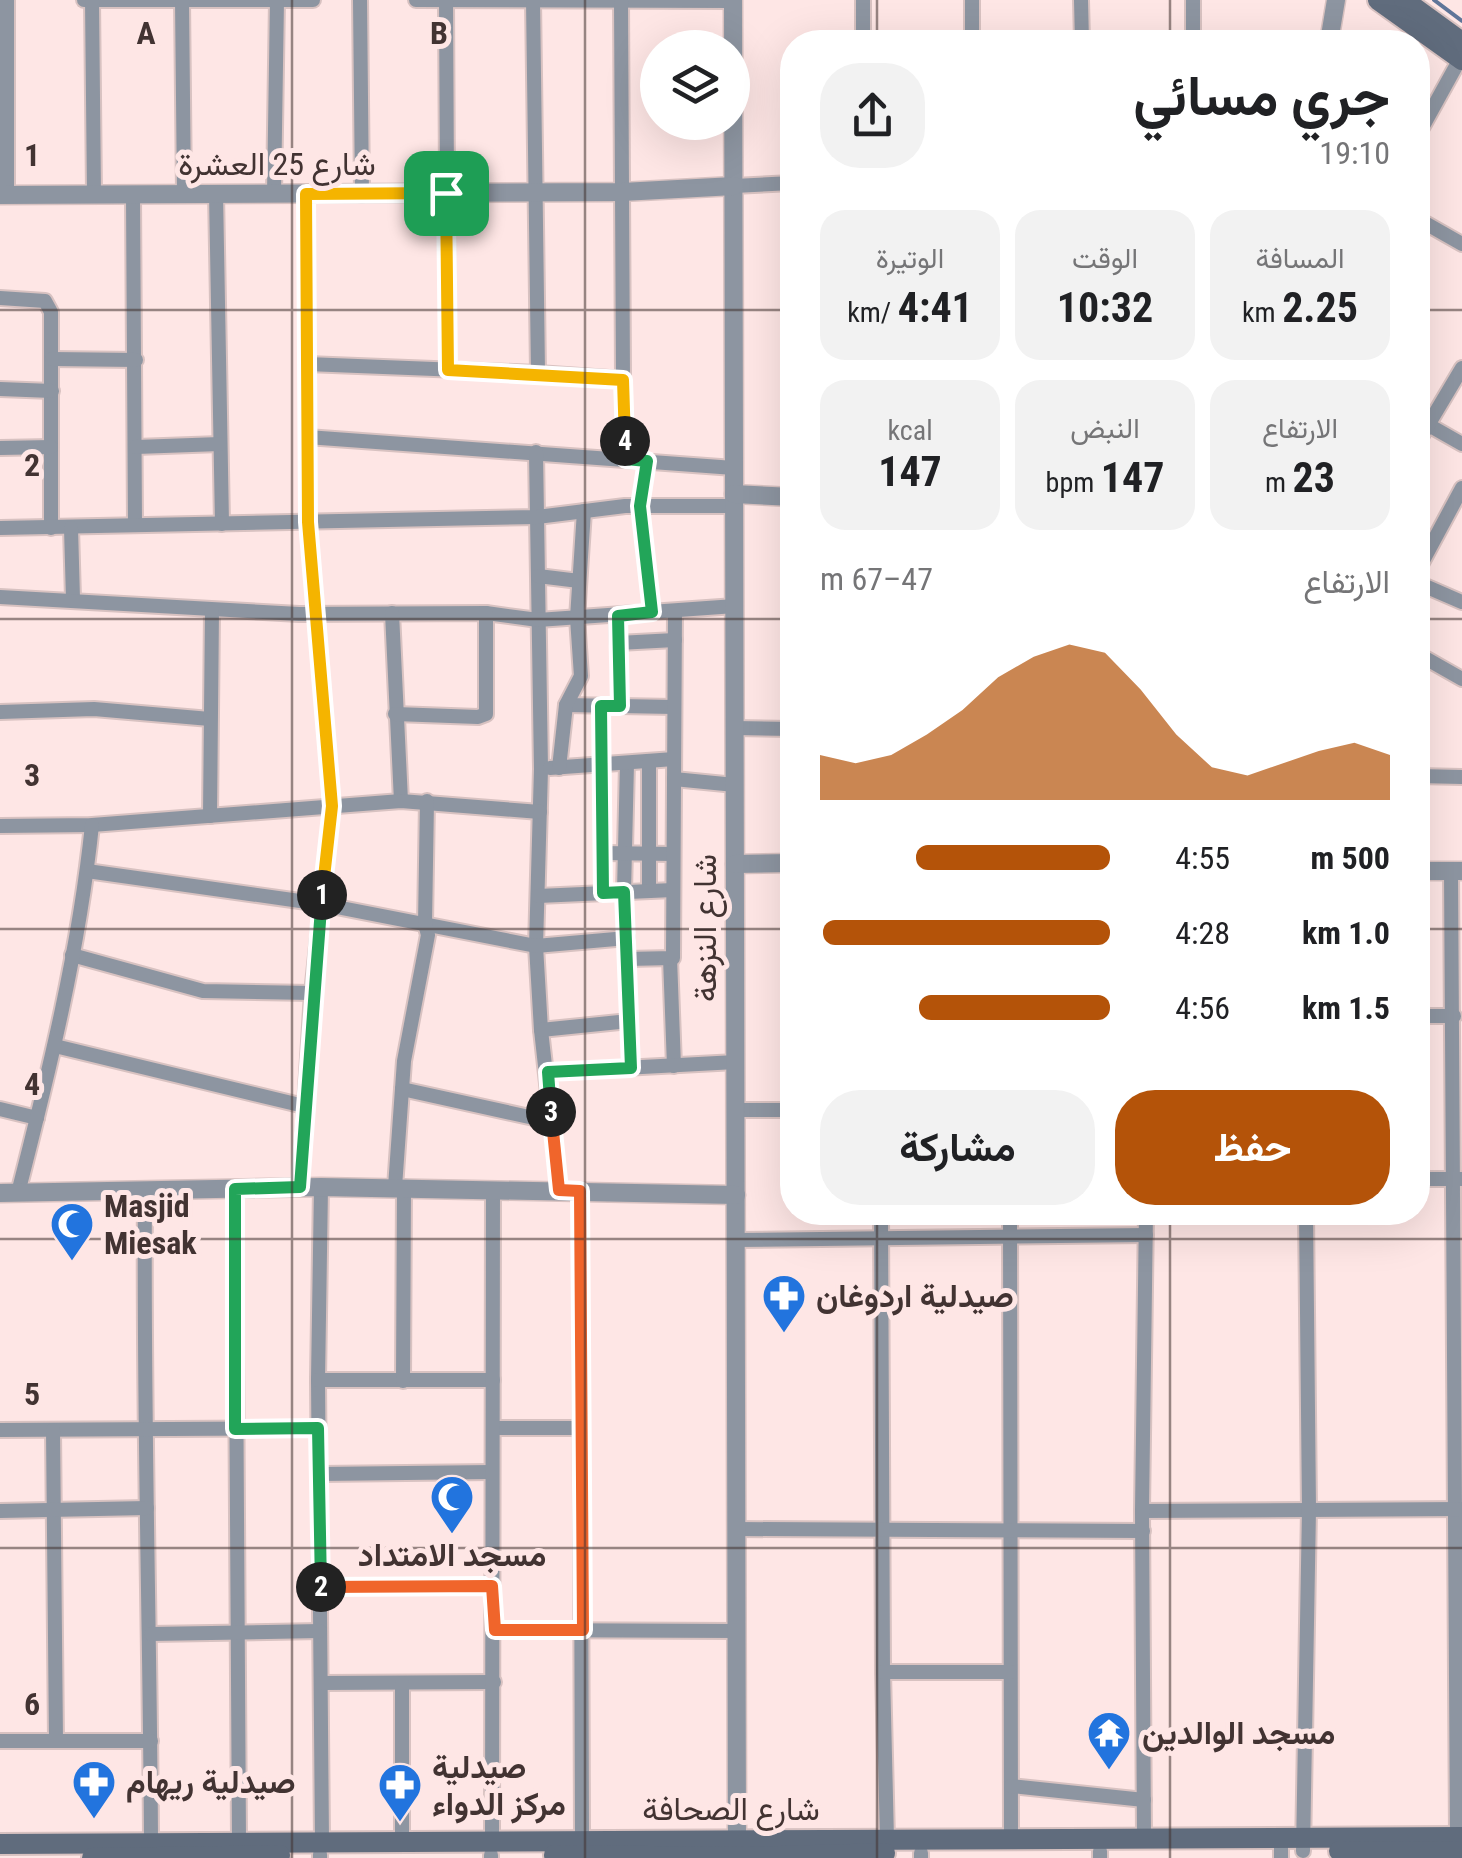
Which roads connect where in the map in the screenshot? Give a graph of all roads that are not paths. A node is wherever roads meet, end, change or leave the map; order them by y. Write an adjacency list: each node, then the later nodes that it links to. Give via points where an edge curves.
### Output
1 (7, 0): 35 (street)
2 (84, 0): 3 (street)
3 (92, 0): 4 (street); 36 (street)
4 (182, 0): 5 (street); 37 (street)
5 (278, 0): 6 (street); 38 (street)
6 (313, 0)
7 (360, 0): 41 (street)
8 (416, 0): 9 (street)
9 (446, 0): 10 (street); 34 (street)
10 (532, 0): 11 (street); 31 (street)
11 (621, 0): 19 (street); 32 (street)
12 (863, 0): 20 (street)
13 (972, 0): 21 (street)
14 (1081, 0): 22 (street)
15 (1193, 0): 23 (street)
16 (1336, 0): 24 (street)
17 (1378, 0): 25 (main road)
18 (1404, 0): 27 (main road)
19 (734, 1): 30 (street, شارع النزهة)
20 (863, 30)
21 (972, 30)
22 (1082, 30)
23 (1193, 30)
24 (1331, 30)
25 (1424, 30)
26 (1430, 34): 27 (main road)
27 (1461, 54): 28 (street)
28 (1430, 112)
29 (780, 184): 30 (street)
30 (734, 186): 32 (street, شارع 25 العشرة); 65 (street, شارع النزهة)
31 (536, 192): 32 (street, شارع 25 العشرة); 34 (street, شارع 25 العشرة); 50 (street)
32 (622, 192): 51 (street)
33 (216, 193): 37 (street, شارع 25 العشرة); 38 (street, شارع 25 العشرة); 57 (street)
34 (446, 193): 41 (street, شارع 25 العشرة); 49 (street)
35 (3, 194): 36 (street, شارع 25 العشرة)
36 (94, 194): 40 (street, شارع 25 العشرة)
37 (184, 194): 40 (street, شارع 25 العشرة)
38 (274, 194): 39 (street, شارع 25 العشرة)
39 (306, 194): 41 (street, شارع 25 العشرة); 47 (street)
40 (133, 195): 46 (street)
41 (362, 195)
42 (1430, 226): 43 (street)
43 (1462, 244)
44 (0, 298): 45 (street, via 45,300)
45 (52, 359): 46 (street); 53 (street)
46 (136, 360): 59 (street)
47 (307, 364): 49 (street); 56 (street)
48 (1462, 368): 54 (street)
49 (448, 370): 50 (street)
50 (538, 372): 51 (street)
51 (623, 380): 63 (street)
52 (0, 388): 53 (street)
53 (52, 391): 60 (street)
54 (1430, 410)
55 (1430, 426): 58 (street)
56 (307, 438): 62 (street); 72 (street)
57 (220, 444): 59 (street); 73 (street)
58 (1462, 444)
59 (136, 446): 74 (street)
60 (51, 447): 61 (street); 76 (street)
61 (0, 448)
62 (536, 452): 63 (street); 71 (street)
63 (626, 459): 64 (street)
64 (647, 461): 65 (street); 69 (street)
65 (734, 468): 68 (street, شارع النزهة)
66 (1462, 488): 78 (street)
67 (780, 498): 68 (street)
68 (734, 500): 69 (street); 85 (street, شارع النزهة)
69 (640, 506): 70 (street); 89 (street)
70 (584, 511): 71 (street); 80 (street)
71 (537, 517): 72 (street); 79 (street)
72 (308, 522): 73 (street); 90 (street)
73 (222, 524): 74 (street)
74 (135, 526): 77 (street)
75 (0, 528): 76 (street)
76 (51, 528): 77 (street)
77 (71, 528): 83 (street)
78 (1430, 548)
79 (538, 576): 80 (street); 94 (street)
80 (579, 581): 93 (street)
81 (1430, 588): 84 (street)
82 (0, 597): 83 (street)
83 (73, 599): 86 (street)
84 (1462, 602)
85 (734, 606): 87 (street); 106 (street, شارع النزهة)
86 (212, 610): 90 (street); 105 (street)
87 (676, 610): 89 (street); 95 (street)
88 (486, 612): 91 (street); 94 (street); 104 (street, via 486,714)
89 (652, 612): 92 (street)
90 (315, 613): 91 (street); 120 (street)
91 (392, 614): 104 (street)
92 (618, 616): 93 (street); 96 (street)
93 (577, 618): 94 (street); 99 (street, via 581,676)
94 (538, 620): 113 (street)
95 (674, 640): 96 (street); 102 (street)
96 (618, 643): 101 (street)
97 (1430, 661): 98 (street)
98 (1462, 679)
99 (566, 705): 100 (street); 112 (street)
100 (601, 706): 101 (street); 111 (street)
101 (620, 706): 102 (street)
102 (674, 706): 108 (street)
103 (0, 712): 105 (street, via 94,709)
104 (395, 714): 118 (street)
105 (210, 719): 122 (street)
106 (735, 728): 107 (street); 117 (street, شارع النزهة)
107 (780, 729)
108 (674, 760): 109 (street); 116 (street)
109 (649, 761): 110 (street); 127 (street)
110 (627, 763): 111 (street); 126 (street)
111 (602, 764): 112 (street); 125 (street)
112 (559, 768): 113 (street)
113 (542, 769): 121 (street)
114 (1430, 776): 115 (street)
115 (1462, 777)
116 (674, 778): 117 (street); 128 (street)
117 (735, 784): 130 (street, شارع النزهة)
118 (401, 801): 119 (street); 120 (street)
119 (426, 801): 121 (street); 140 (street)
120 (332, 806): 122 (street); 139 (street)
121 (540, 812): 138 (street)
122 (210, 816): 124 (street)
123 (0, 826): 124 (street)
124 (92, 826): 131 (street)
125 (602, 853): 126 (street); 137 (street)
126 (625, 853): 127 (street); 136 (street)
127 (649, 854): 128 (street); 135 (street)
128 (673, 854): 134 (street)
129 (780, 863): 130 (street)
130 (735, 864): 153 (street, شارع النزهة)
131 (88, 871): 139 (street); 143 (street)
132 (1430, 871): 133 (street)
133 (1457, 871): 148 (street)
134 (673, 890): 135 (street); 144 (street)
135 (649, 891): 136 (street)
136 (624, 892): 137 (street); 141 (street)
137 (603, 893): 138 (street)
138 (538, 896): 142 (street)
139 (321, 904): 140 (street); 146 (street)
140 (425, 924): 142 (street); 157 (street, via 426,954)
141 (626, 938): 142 (street); 145 (street)
142 (536, 946): 150 (street)
143 (72, 955): 146 (street, via 203,991); 151 (street)
144 (670, 958): 145 (street); 154 (street)
145 (627, 959): 149 (street)
146 (312, 993): 158 (street)
147 (1430, 1016): 148 (street)
148 (1454, 1016): 152 (street)
149 (630, 1021): 150 (street); 155 (street)
150 (541, 1030): 156 (street)
151 (55, 1046): 158 (street); 162 (street)
152 (1458, 1059): 165 (street)
153 (736, 1062): 154 (street); 160 (street, شارع النزهة)
154 (674, 1066): 155 (street)
155 (631, 1068): 156 (street)
156 (548, 1072): 163 (street)
157 (402, 1088): 163 (street); 168 (street)
158 (304, 1106): 166 (street)
159 (0, 1109): 162 (street)
160 (736, 1110): 161 (street); 175 (street, شارع النزهة)
161 (780, 1110)
162 (37, 1118): 174 (street)
163 (552, 1122): 171 (street)
164 (1430, 1179): 165 (street)
165 (1458, 1179): 197 (street)
166 (300, 1187): 167 (street); 169 (street)
167 (321, 1187): 168 (street); 184 (street)
168 (400, 1187): 170 (street); 186 (street)
169 (235, 1189): 172 (street); 190 (street)
170 (493, 1190): 171 (street); 185 (street)
171 (559, 1190): 173 (street)
172 (145, 1191): 174 (street); 193 (street)
173 (580, 1191): 175 (street); 189 (street)
174 (9, 1193)
175 (736, 1194): 183 (street, شارع النزهة)
176 (881, 1225): 182 (street)
177 (1010, 1225): 181 (street)
178 (1146, 1225): 180 (street)
179 (1306, 1225): 199 (street)
180 (1146, 1235): 181 (street); 201 (street)
181 (1010, 1236): 182 (street); 204 (street)
182 (881, 1238): 183 (street); 203 (street)
183 (736, 1240): 202 (street, شارع النزهة)
184 (318, 1380): 186 (street); 187 (street)
185 (493, 1380): 186 (street); 188 (street)
186 (403, 1381)
187 (318, 1428): 190 (street); 195 (street)
188 (493, 1428): 189 (street); 194 (street)
189 (581, 1428): 209 (street)
190 (235, 1429): 193 (street); 212 (street)
191 (0, 1430): 192 (street)
192 (54, 1430): 193 (street); 198 (street)
193 (145, 1430): 196 (street)
194 (492, 1472): 195 (street); 206 (street)
195 (320, 1474): 207 (street)
196 (147, 1508): 198 (street); 213 (street)
197 (1459, 1509): 199 (street); 230 (street)
198 (55, 1510): 200 (street); 219 (street)
199 (1309, 1510): 201 (street); 229 (street)
200 (0, 1511)
201 (1142, 1511): 205 (street)
202 (737, 1528): 203 (street); 211 (street, شارع النزهة)
203 (882, 1529): 204 (street); 214 (street)
204 (1009, 1530): 205 (street); 215 (street)
205 (1143, 1530): 223 (street)
206 (492, 1586): 207 (street); 208 (street)
207 (320, 1587): 210 (street)
208 (495, 1630): 209 (street); 216 (street)
209 (583, 1630): 211 (street); 233 (street)
210 (320, 1631): 212 (street); 217 (street)
211 (737, 1631): 231 (street, شارع النزهة)
212 (238, 1633): 213 (street); 235 (street)
213 (151, 1634): 220 (street)
214 (883, 1672): 215 (street); 224 (street)
215 (1010, 1672): 222 (street)
216 (494, 1682): 218 (street); 237 (street)
217 (322, 1683): 218 (street); 236 (street)
218 (402, 1683): 227 (street)
219 (56, 1741): 220 (street); 221 (street)
220 (151, 1741): 234 (street)
221 (0, 1742)
222 (1011, 1786): 223 (street); 225 (street)
223 (1144, 1800): 226 (street)
224 (887, 1840): 225 (main road, شارع الصحافة); 231 (main road, شارع الصحافة)
225 (1012, 1840): 226 (main road, شارع الصحافة)
226 (1144, 1840): 232 (main road, شارع الصحافة)
227 (402, 1842): 236 (main road, شارع الصحافة); 237 (main road, شارع الصحافة)
228 (0, 1844): 234 (main road, شارع الصحافة)
229 (1303, 1844): 230 (main road, شارع الصحافة); 232 (main road, شارع الصحافة)
230 (1457, 1847)
231 (743, 1850): 233 (main road, شارع الصحافة); 240 (main road, شارع الصحافة); 241 (main road, شارع الصحافة)
232 (1281, 1850): 239 (main road, شارع الصحافة)
233 (582, 1851): 237 (main road, شارع الصحافة); 241 (main road, شارع الصحافة)
234 (151, 1852): 235 (main road, شارع الصحافة); 242 (main road, شارع الصحافة)
235 (239, 1852): 236 (main road, شارع الصحافة)
236 (321, 1852): 237 (main road, شارع الصحافة)
237 (491, 1852)
238 (921, 1855): 239 (main road, شارع الصحافة); 240 (main road, شارع الصحافة)
239 (1100, 1855)
240 (831, 1856)
241 (662, 1857)
242 (92, 1858)

